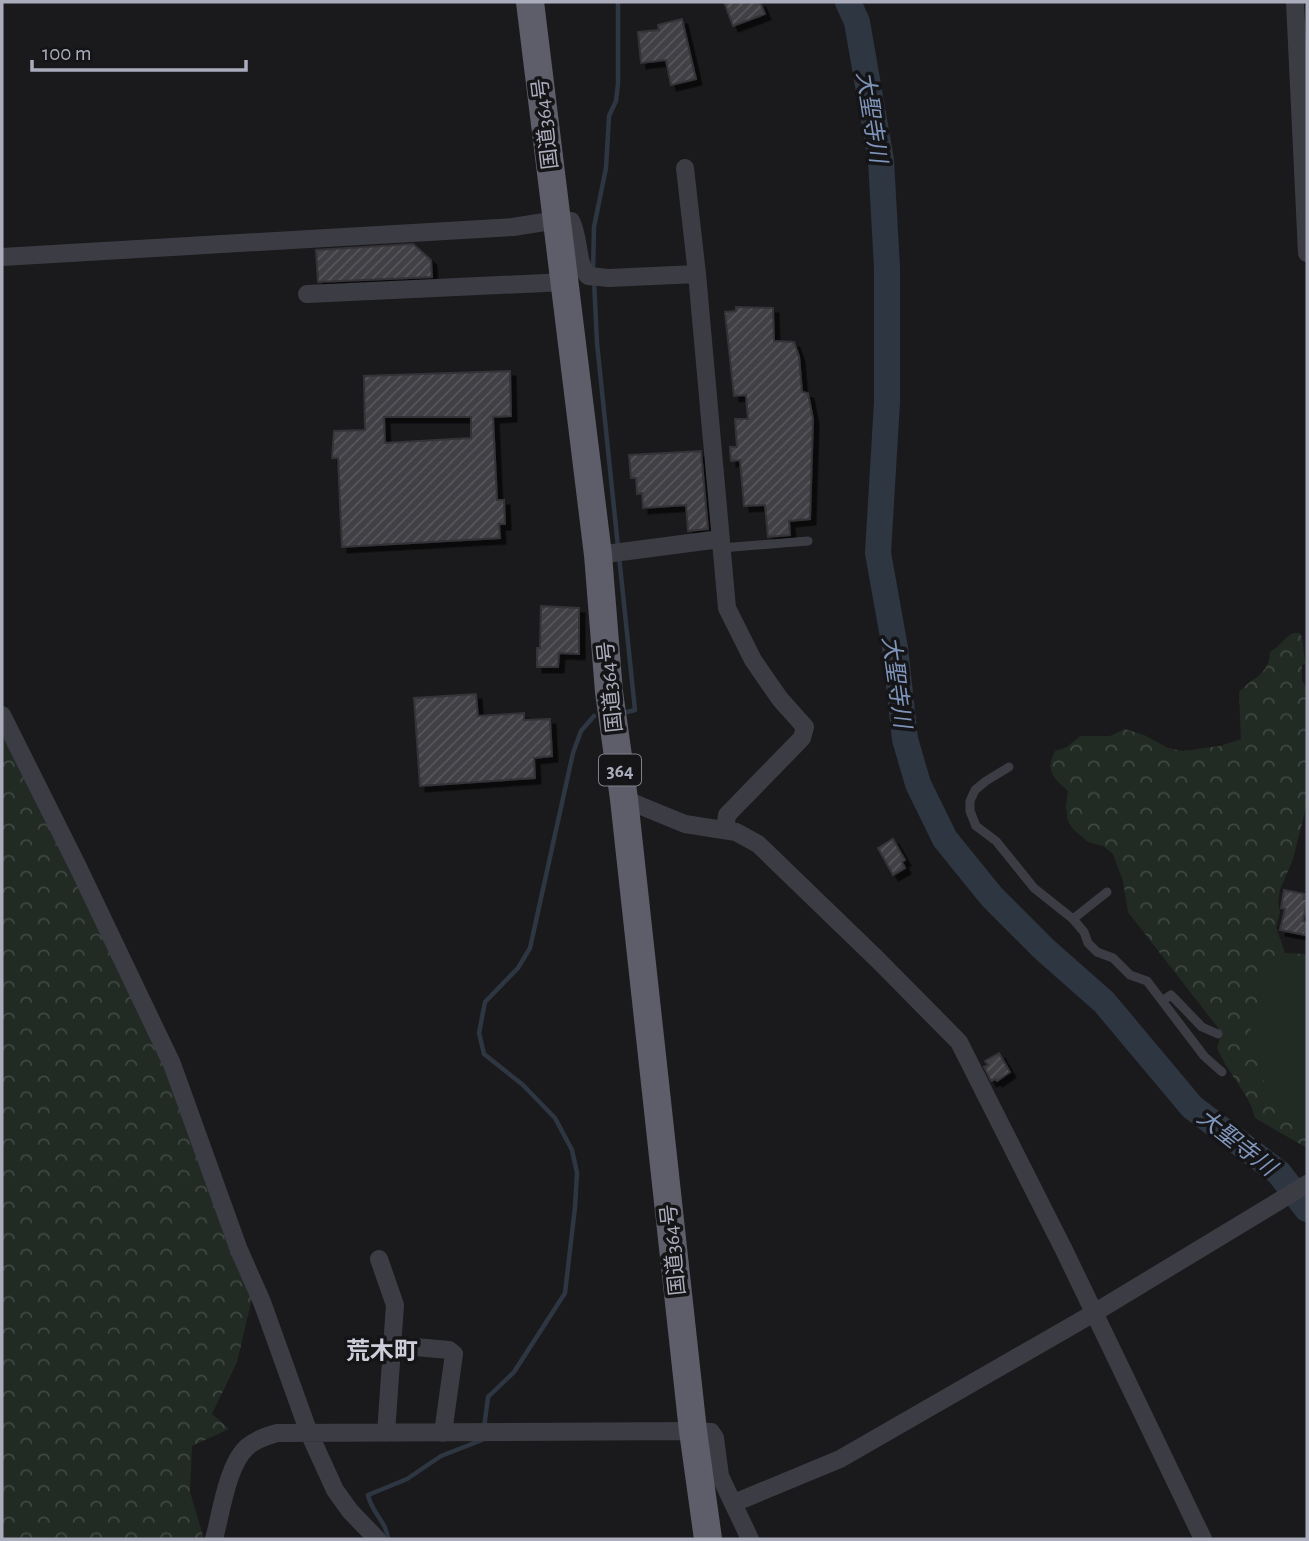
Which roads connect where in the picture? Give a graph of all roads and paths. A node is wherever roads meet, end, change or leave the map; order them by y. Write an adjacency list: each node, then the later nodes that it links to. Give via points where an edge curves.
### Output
1 (530, 2): 4 (highway, 国道364号 / 364)
2 (1295, 2): 5 (street)
3 (685, 168): 7 (street)
4 (557, 220): 6 (street, via 513,227); 7 (street, via 570,221 577,233 583,271 588,276); 8 (highway, 国道364号 / 364)
5 (1307, 253)
6 (2, 257)
7 (697, 274): 11 (street)
8 (566, 282): 9 (street); 12 (highway, 国道364号 / 364)
9 (307, 294)
10 (808, 541): 11 (lane)
11 (720, 543): 12 (street); 16 (street, via 731,618 753,660 805,727 802,738 727,815)
12 (598, 555): 15 (highway, 国道364号 / 364, via 609,692)
13 (2, 715): 27 (street, via 172,1064)
14 (1009, 767): 18 (lane, via 975,790 971,819 996,841 1034,888)
15 (624, 799): 16 (street, via 685,824); 26 (highway, 国道364号 / 364)
16 (725, 830): 24 (street, via 758,844 959,1042)
17 (1107, 892): 18 (lane)
18 (1073, 919): 19 (lane, via 1097,952 1147,981)
19 (1163, 1001): 20 (lane, via 1171,995 1202,1027); 21 (lane, via 1204,1056)
20 (1217, 1034)
21 (1222, 1072)
22 (1307, 1184): 24 (street)
23 (379, 1259): 25 (street, via 394,1300)
24 (1094, 1313): 30 (street, via 840,1459); 35 (street)
25 (392, 1345): 28 (street); 29 (street, via 454,1354)
26 (693, 1431): 29 (street); 30 (street, via 711,1432 715,1438 720,1476); 33 (highway, 国道364号 / 364)
27 (309, 1433): 28 (street); 31 (street, via 276,1433 246,1448 228,1484); 32 (street, via 335,1490)
28 (386, 1433): 29 (street)
29 (443, 1433)
30 (734, 1503): 34 (street)
31 (214, 1539)
32 (377, 1539)
33 (708, 1539)
34 (750, 1539)
35 (1203, 1539)

